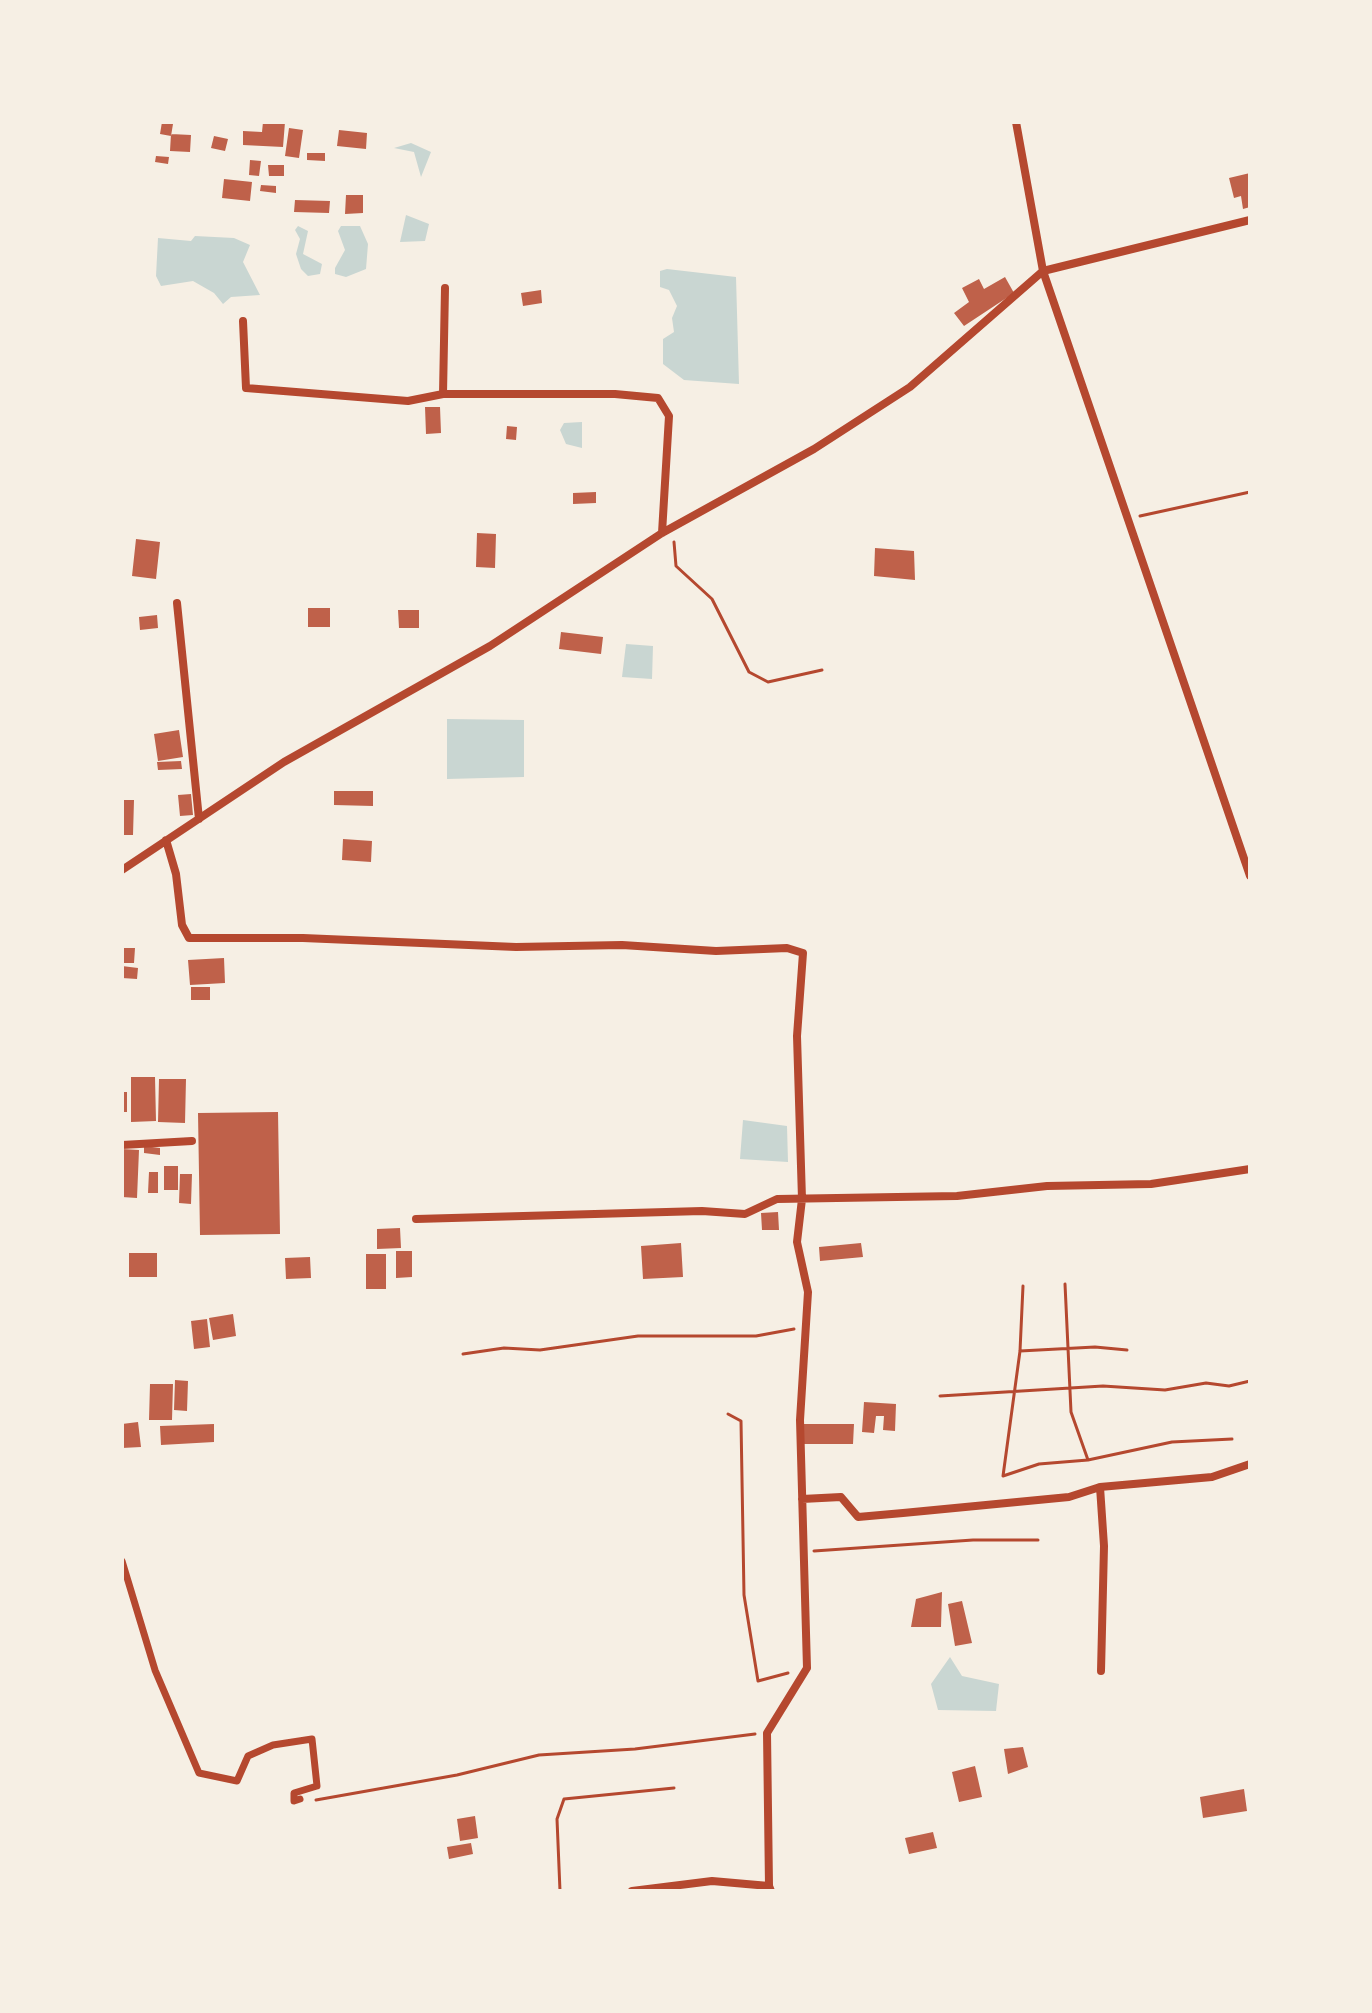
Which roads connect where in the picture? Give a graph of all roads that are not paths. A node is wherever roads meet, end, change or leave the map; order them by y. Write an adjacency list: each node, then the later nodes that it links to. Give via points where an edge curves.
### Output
1 (1016, 122): 3 (street)
2 (1250, 220): 3 (street)
3 (1043, 271): 7 (street, via 910,387 814,449); 12 (street)
4 (445, 288): 6 (street)
5 (243, 321): 6 (street, via 246,388 408,401)
6 (443, 394): 7 (street, via 658,398 669,416)
7 (662, 533): 9 (street, via 490,646 284,762)
8 (177, 603): 9 (street)
9 (199, 819): 10 (street)
10 (166, 840): 11 (street); 16 (street, via 189,938 716,951 787,948 803,953 797,1036)
11 (122, 870)
12 (1250, 876)
13 (192, 1141): 14 (street)
14 (122, 1145)
15 (1250, 1169): 16 (street, via 1151,1184)
16 (802, 1199): 17 (street, via 777,1199 745,1214); 20 (street, via 797,1242 808,1292 800,1420)
17 (416, 1219)
18 (1250, 1464): 19 (street, via 1212,1477)
19 (1100, 1487): 20 (street, via 1024,1504 858,1517 841,1497); 22 (street)
20 (802, 1499): 24 (street, via 807,1668 767,1733)
21 (122, 1561): 23 (street, via 155,1670 199,1773 237,1781 248,1756 273,1745 312,1739 317,1786 294,1793 294,1801)
22 (1101, 1671)
23 (300, 1799)
24 (770, 1888): 25 (street, via 712,1881)
25 (632, 1891)

